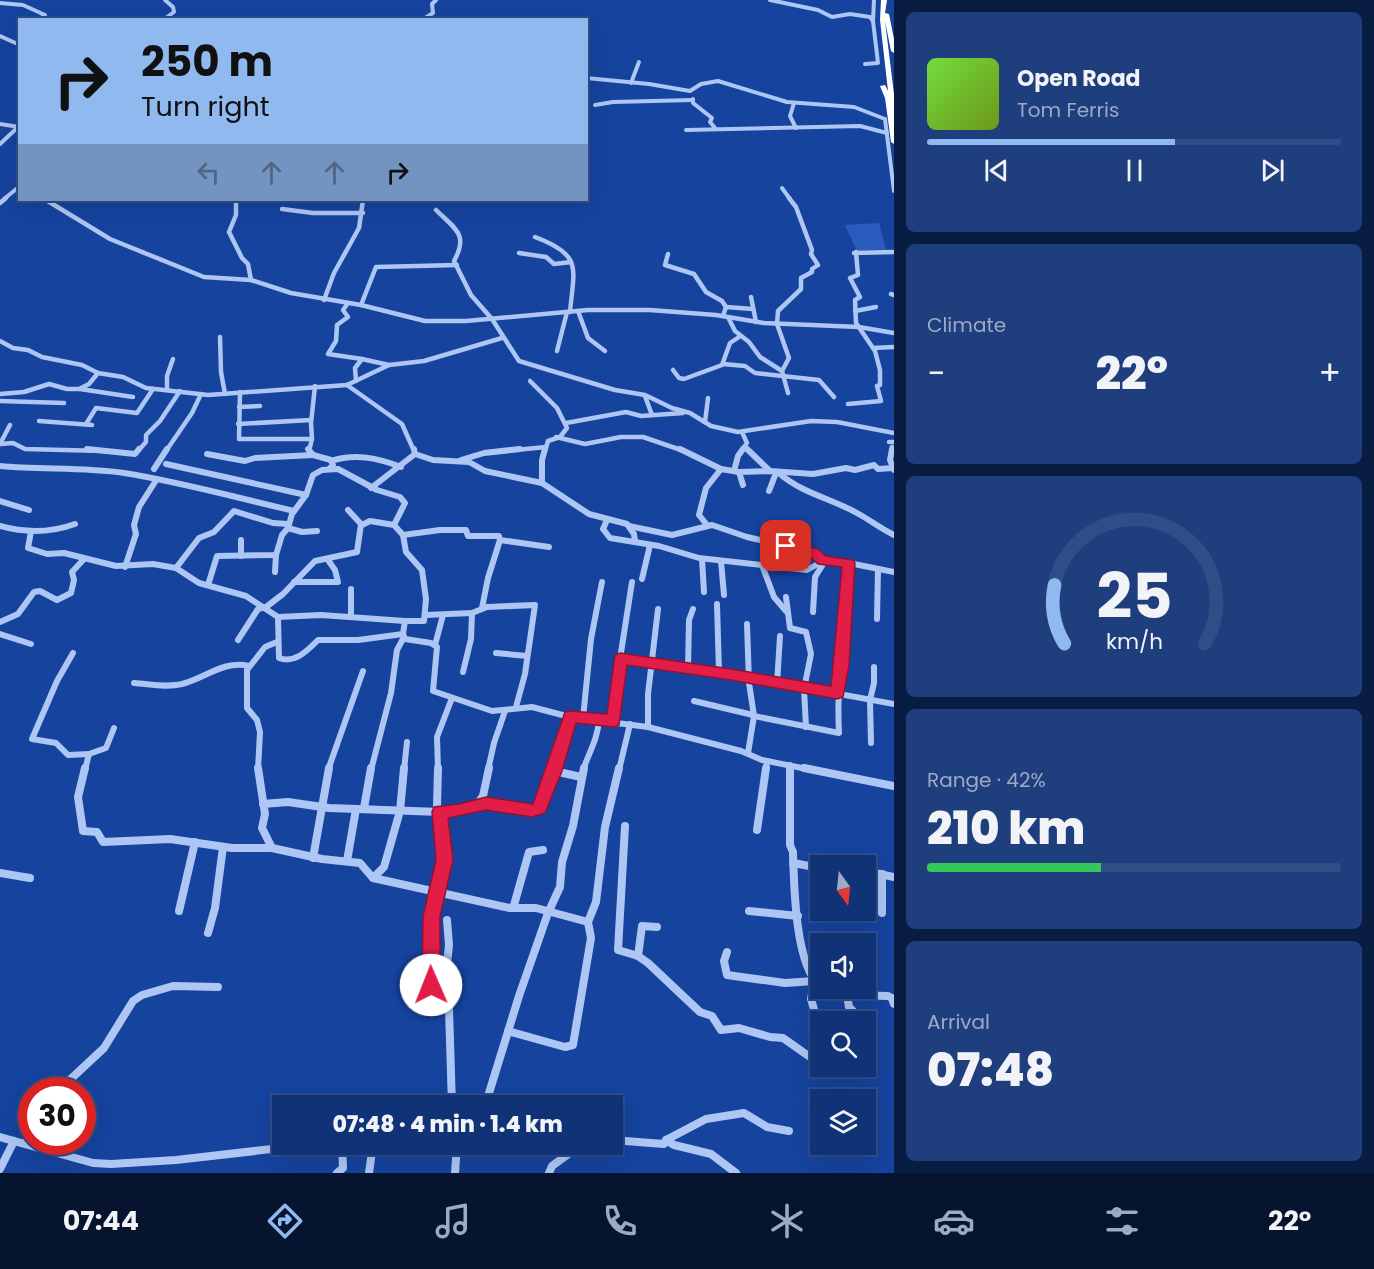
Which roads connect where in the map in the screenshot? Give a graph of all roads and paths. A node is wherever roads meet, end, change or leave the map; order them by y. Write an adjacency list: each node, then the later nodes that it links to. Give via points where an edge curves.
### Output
1 (165, 0): 8 (street, via 174,12)
2 (436, 0): 9 (street, via 432,14)
3 (770, 0): 10 (street, via 823,10 832,17 850,14)
4 (874, 0): 10 (street)
5 (884, 0): 11 (highway)
6 (0, 3): 7 (street, via 23,5 45,15)
7 (41, 18)
8 (167, 18)
9 (425, 18)
10 (873, 21): 16 (street, via 878,63)
11 (886, 34): 14 (highway); 19 (highway); 22 (highway); 28 (highway)
12 (0, 36): 13 (street)
13 (18, 44)
14 (894, 48)
15 (639, 62): 21 (street)
16 (865, 64)
17 (612, 77): 20 (street)
18 (588, 78): 20 (street)
19 (894, 79): 22 (highway)
20 (619, 82): 21 (street)
21 (631, 83): 24 (street)
22 (883, 83): 23 (highway); 35 (highway)
23 (894, 89)
24 (690, 91): 25 (street); 26 (street, via 718,81)
25 (693, 100): 27 (street); 31 (street, via 712,118 710,122)
26 (794, 103): 32 (street, via 789,115); 34 (street, via 854,106 882,117)
27 (595, 105)
28 (894, 114)
29 (0, 124): 30 (street)
30 (18, 127): 36 (street)
31 (715, 128): 32 (street); 33 (street)
32 (796, 128): 34 (street, via 860,126)
33 (686, 130)
34 (887, 133): 39 (street)
35 (894, 142)
36 (0, 144)
37 (18, 188): 43 (street)
38 (782, 188): 67 (street, via 796,207 818,265 801,278 801,289 781,306)
39 (894, 191)
40 (48, 201): 53 (street, via 106,237 157,259 204,277)
41 (236, 201): 53 (street, via 236,215 229,232 248,264)
42 (363, 201): 46 (street)
43 (0, 203)
44 (282, 209): 46 (street)
45 (436, 210): 52 (street, via 460,234 462,246 454,259)
46 (363, 213): 55 (street, via 352,245 335,270)
47 (535, 237): 51 (street, via 561,248)
48 (894, 252): 62 (street, via 855,252 858,275 850,278 860,297 855,300)
49 (519, 253): 51 (street, via 546,256 554,264)
50 (668, 254): 58 (street, via 665,265 694,274 706,292)
51 (571, 262): 63 (street, via 576,272)
52 (457, 265): 57 (street, via 376,267); 65 (street, via 471,295)
53 (251, 280): 55 (street)
54 (751, 297): 60 (street)
55 (324, 300): 56 (street)
56 (348, 303): 57 (street); 78 (street, via 343,310 348,317 337,325 336,341 328,354)
57 (361, 305): 65 (street, via 434,322)
58 (726, 307): 60 (street); 64 (street)
59 (876, 308): 62 (street)
60 (753, 309): 66 (street)
61 (578, 311): 63 (street); 64 (street, via 650,310); 77 (street, via 588,338)
62 (855, 311): 68 (street)
63 (569, 312): 65 (street); 76 (street)
64 (725, 317): 66 (street); 71 (street)
65 (492, 319): 72 (street)
66 (756, 322): 67 (street)
67 (777, 324): 68 (street); 83 (street, via 789,358)
68 (859, 327): 69 (street); 75 (street)
69 (894, 333)
70 (220, 337): 98 (street)
71 (739, 337): 80 (street, via 730,343); 83 (street, via 752,345 768,364)
72 (502, 338): 81 (street, via 424,362); 99 (street, via 519,361)
73 (0, 341): 84 (street)
74 (894, 347): 75 (street)
75 (873, 348): 105 (street, via 880,370 880,401)
76 (556, 351)
77 (605, 351)
78 (362, 359): 81 (street); 86 (street, via 355,368)
79 (173, 360): 92 (street)
80 (723, 364): 82 (street, via 684,380); 85 (street)
81 (389, 365): 86 (street)
82 (673, 370)
83 (782, 371): 85 (street)
84 (98, 373): 90 (street); 91 (street, via 116,375)
85 (786, 378): 95 (street); 101 (street, via 819,380)
86 (356, 381): 88 (street)
87 (530, 381): 113 (street, via 551,400)
88 (347, 385): 89 (street); 126 (street, via 402,424)
89 (315, 386): 94 (street); 110 (street)
90 (79, 389): 96 (street, via 52,384); 100 (street)
91 (153, 389): 92 (street); 111 (street, via 137,413 96,408 89,424)
92 (167, 390): 93 (street)
93 (180, 392): 97 (street); 121 (street, via 134,454 25,449 13,443)
94 (240, 392): 98 (street); 107 (street)
95 (788, 393)
96 (0, 394)
97 (201, 394): 98 (street); 133 (street, via 194,413)
98 (225, 394)
99 (645, 395): 108 (street); 109 (street)
100 (133, 397)
101 (834, 397)
102 (708, 398): 112 (street)
103 (0, 401): 104 (street)
104 (64, 403)
105 (848, 404)
106 (260, 406): 107 (street)
107 (239, 407): 114 (street)
108 (690, 413): 109 (street); 112 (street)
109 (652, 415): 113 (street, via 626,412)
110 (311, 420): 114 (street); 120 (street)
111 (39, 421)
112 (705, 422): 116 (street)
113 (566, 423): 119 (street, via 567,430)
114 (238, 424): 120 (street, via 239,440)
115 (10, 425): 121 (street)
116 (742, 432): 117 (street, via 811,421 872,427); 124 (street, via 747,442)
117 (885, 433): 118 (street); 122 (street)
118 (894, 433)
119 (556, 437): 123 (street); 134 (street, via 585,444 643,437 690,453)
120 (312, 439): 127 (street, via 308,450)
121 (0, 444)
122 (892, 445): 135 (street, via 890,460)
123 (546, 447): 128 (street, via 484,453); 139 (street)
124 (744, 448): 136 (street, via 738,456); 137 (street)
125 (207, 454): 127 (street, via 244,461)
126 (415, 454): 128 (street, via 437,462); 132 (street)
127 (313, 455): 131 (street)
128 (460, 461): 139 (street, via 478,464 485,471)
129 (166, 464): 143 (street)
130 (0, 466): 138 (street, via 73,468)
131 (333, 466): 132 (street, via 345,458 378,458); 141 (street); 143 (street, via 313,475)
132 (401, 467): 141 (street)
133 (154, 469)
134 (721, 469): 136 (street); 152 (street, via 706,488 699,515)
135 (894, 469): 137 (street, via 878,469 874,465 813,474)
136 (736, 471): 137 (street); 140 (street)
137 (774, 472): 142 (street); 159 (street, via 785,476 794,486 856,512)
138 (155, 482): 147 (street); 174 (street, via 139,507 136,534)
139 (542, 483): 148 (street, via 586,513)
140 (743, 485)
141 (371, 488): 151 (street, via 404,499 405,506)
142 (769, 491)
143 (306, 495): 147 (street)
144 (0, 501): 145 (street)
145 (29, 510)
146 (348, 510): 150 (street)
147 (294, 511): 154 (street)
148 (607, 520): 155 (street); 162 (street, via 603,529 608,537)
149 (75, 524): 156 (street)
150 (362, 525): 151 (street, via 370,521); 169 (street, via 357,552)
151 (394, 525): 158 (street)
152 (707, 525): 155 (street, via 672,535); 171 (street, via 813,552)
153 (0, 526): 156 (street)
154 (288, 526): 157 (street, via 302,532); 165 (street); 175 (street, via 234,511 214,531 199,538)
155 (629, 526): 162 (street)
156 (31, 531): 167 (street, via 28,548)
157 (317, 531)
158 (403, 535): 161 (street, via 466,530 468,536 499,536); 196 (street, via 406,552 422,570)
159 (894, 535)
160 (241, 540): 166 (street)
161 (501, 540): 164 (street); 190 (street)
162 (634, 541): 163 (street)
163 (650, 545): 168 (street); 179 (street)
164 (549, 547)
165 (276, 555): 166 (street); 177 (street)
166 (241, 556): 183 (street, via 215,557)
167 (84, 559): 174 (street); 202 (street, via 72,572 71,593 56,600 34,592 18,614)
168 (702, 559): 170 (street); 185 (street)
169 (328, 560): 180 (street, via 315,561); 180 (street, via 338,582)
170 (721, 561): 173 (street); 186 (street)
171 (824, 561): 172 (street); 173 (street, via 808,570); 194 (street, via 815,578)
172 (849, 563): 176 (street); 226 (street)
173 (762, 564): 193 (street, via 774,597)
174 (125, 567): 175 (street, via 153,564)
175 (176, 568): 183 (street)
176 (878, 569): 178 (street); 200 (street)
177 (275, 572)
178 (894, 572)
179 (642, 579)
180 (293, 582): 189 (street)
181 (602, 582): 235 (street, via 591,633)
182 (632, 582): 214 (street)
183 (208, 585): 189 (street, via 239,593)
184 (351, 589): 199 (street)
185 (704, 592)
186 (724, 595)
187 (786, 597): 193 (street)
188 (717, 604): 221 (street)
189 (266, 607): 198 (street); 207 (street, via 258,609)
190 (482, 608): 195 (street); 213 (street, via 536,606)
191 (658, 609): 215 (street)
192 (693, 609): 218 (street, via 689,620)
193 (786, 612): 225 (street, via 790,628 805,632 810,639 811,663)
194 (813, 612)
195 (472, 613): 197 (street); 220 (street)
196 (426, 615): 197 (street); 201 (street, via 423,621)
197 (443, 615): 210 (street)
198 (278, 617): 199 (street); 208 (street)
199 (351, 617): 201 (street)
200 (877, 619)
201 (405, 621): 205 (street)
202 (0, 622)
203 (747, 624): 222 (street)
204 (0, 634): 209 (street)
205 (403, 636): 208 (street, via 318,640 302,656 287,660 279,658); 210 (street); 254 (street)
206 (780, 636): 224 (street)
207 (238, 640)
208 (277, 642): 216 (street, via 265,647)
209 (31, 644)
210 (435, 645): 227 (street, via 432,689)
211 (74, 653): 245 (street, via 32,739 56,743 68,755)
212 (496, 653): 213 (street)
213 (527, 656): 231 (street)
214 (620, 659): 215 (street); 237 (street)
215 (652, 663): 218 (street); 239 (street)
216 (249, 666): 223 (street, via 224,666 179,685); 251 (street, via 247,708 257,720 260,732 257,767)
217 (874, 667): 228 (street)
218 (688, 669): 221 (street)
219 (363, 671): 253 (street, via 333,753)
220 (463, 672)
221 (719, 672): 222 (street)
222 (749, 679): 224 (street); 233 (street)
223 (134, 683)
224 (777, 684): 225 (street)
225 (804, 687): 226 (street); 240 (street)
226 (837, 693): 228 (street); 240 (street, via 839,733)
227 (452, 698): 232 (street, via 487,710); 256 (street, via 436,737)
228 (870, 700): 230 (street); 243 (street)
229 (694, 702): 233 (street)
230 (894, 704)
231 (516, 707): 232 (street); 234 (street)
232 (505, 711): 252 (street, via 483,796)
233 (753, 715): 240 (street); 244 (street)
234 (570, 717): 235 (street); 248 (street)
235 (583, 718): 236 (street)
236 (599, 720): 237 (street); 249 (street, via 598,735)
237 (614, 721): 238 (street)
238 (630, 724): 239 (street); 281 (street, via 605,827 596,902)
239 (648, 727): 244 (street)
240 (806, 727)
241 (114, 728): 245 (street, via 106,748)
242 (407, 742): 255 (street)
243 (871, 743)
244 (748, 753): 246 (street)
245 (89, 754): 259 (street, via 78,797 83,831 97,832 105,843 165,839)
246 (767, 761): 247 (street); 258 (street)
247 (790, 765): 250 (street); 265 (street)
248 (554, 771): 249 (street); 252 (street, via 539,809)
249 (581, 777): 277 (street, via 561,880)
250 (894, 786)
251 (263, 804): 253 (street, via 278,801); 261 (street, via 262,828)
252 (477, 805): 256 (street)
253 (322, 807): 254 (street); 263 (street)
254 (360, 808): 255 (street); 264 (street)
255 (400, 811): 256 (street); 272 (street, via 384,867)
256 (440, 812): 273 (street, via 444,860)
257 (625, 826): 285 (street, via 618,950)
258 (757, 830)
259 (195, 842): 260 (street); 275 (street)
260 (223, 847): 261 (street); 283 (street)
261 (272, 848): 263 (street)
262 (543, 850): 274 (street, via 530,852)
263 (314, 858): 264 (street)
264 (346, 861): 272 (street, via 362,864)
265 (793, 863): 266 (street); 279 (street)
266 (810, 866)
267 (0, 873): 271 (street)
268 (876, 873): 269 (street)
269 (882, 874): 270 (street); 278 (street)
270 (894, 877)
271 (30, 878)
272 (372, 878): 273 (street)
273 (437, 894): 274 (street, via 510,908); 286 (street)
274 (514, 905): 277 (street)
275 (179, 911)
276 (749, 911): 279 (street)
277 (548, 913): 281 (street); 292 (street)
278 (882, 913)
279 (798, 916): 287 (street)
280 (447, 920): 286 (street, via 447,964)
281 (588, 922): 292 (street, via 591,938 572,1046)
282 (657, 927): 285 (street, via 642,926)
283 (208, 933)
284 (727, 952): 288 (street, via 727,975 773,984)
285 (638, 956): 293 (street, via 700,1012 712,1016 721,1029 750,1029 783,1038)
286 (430, 964): 295 (street, via 430,991 449,1009)
287 (810, 972)
288 (810, 984)
289 (218, 987): 294 (street, via 182,984 138,997 104,1048)
290 (876, 996): 291 (street, via 888,996)
291 (894, 1004)
292 (508, 1031): 296 (street)
293 (810, 1059)
294 (73, 1077)
295 (452, 1095)
296 (488, 1095)
297 (789, 1131): 300 (street, via 767,1127 744,1113 706,1119)
298 (0, 1137): 299 (street)
299 (14, 1140): 301 (street); 309 (street)
300 (666, 1140): 302 (street, via 664,1144); 314 (street, via 711,1154)
301 (18, 1141)
302 (623, 1141)
303 (272, 1148): 304 (street, via 120,1164)
304 (68, 1155)
305 (342, 1155): 310 (street, via 343,1168)
306 (371, 1155): 311 (street)
307 (456, 1155): 312 (street)
308 (567, 1155): 313 (street)
309 (0, 1169)
310 (337, 1173)
311 (369, 1173)
312 (455, 1173)
313 (549, 1173)
314 (736, 1173)

